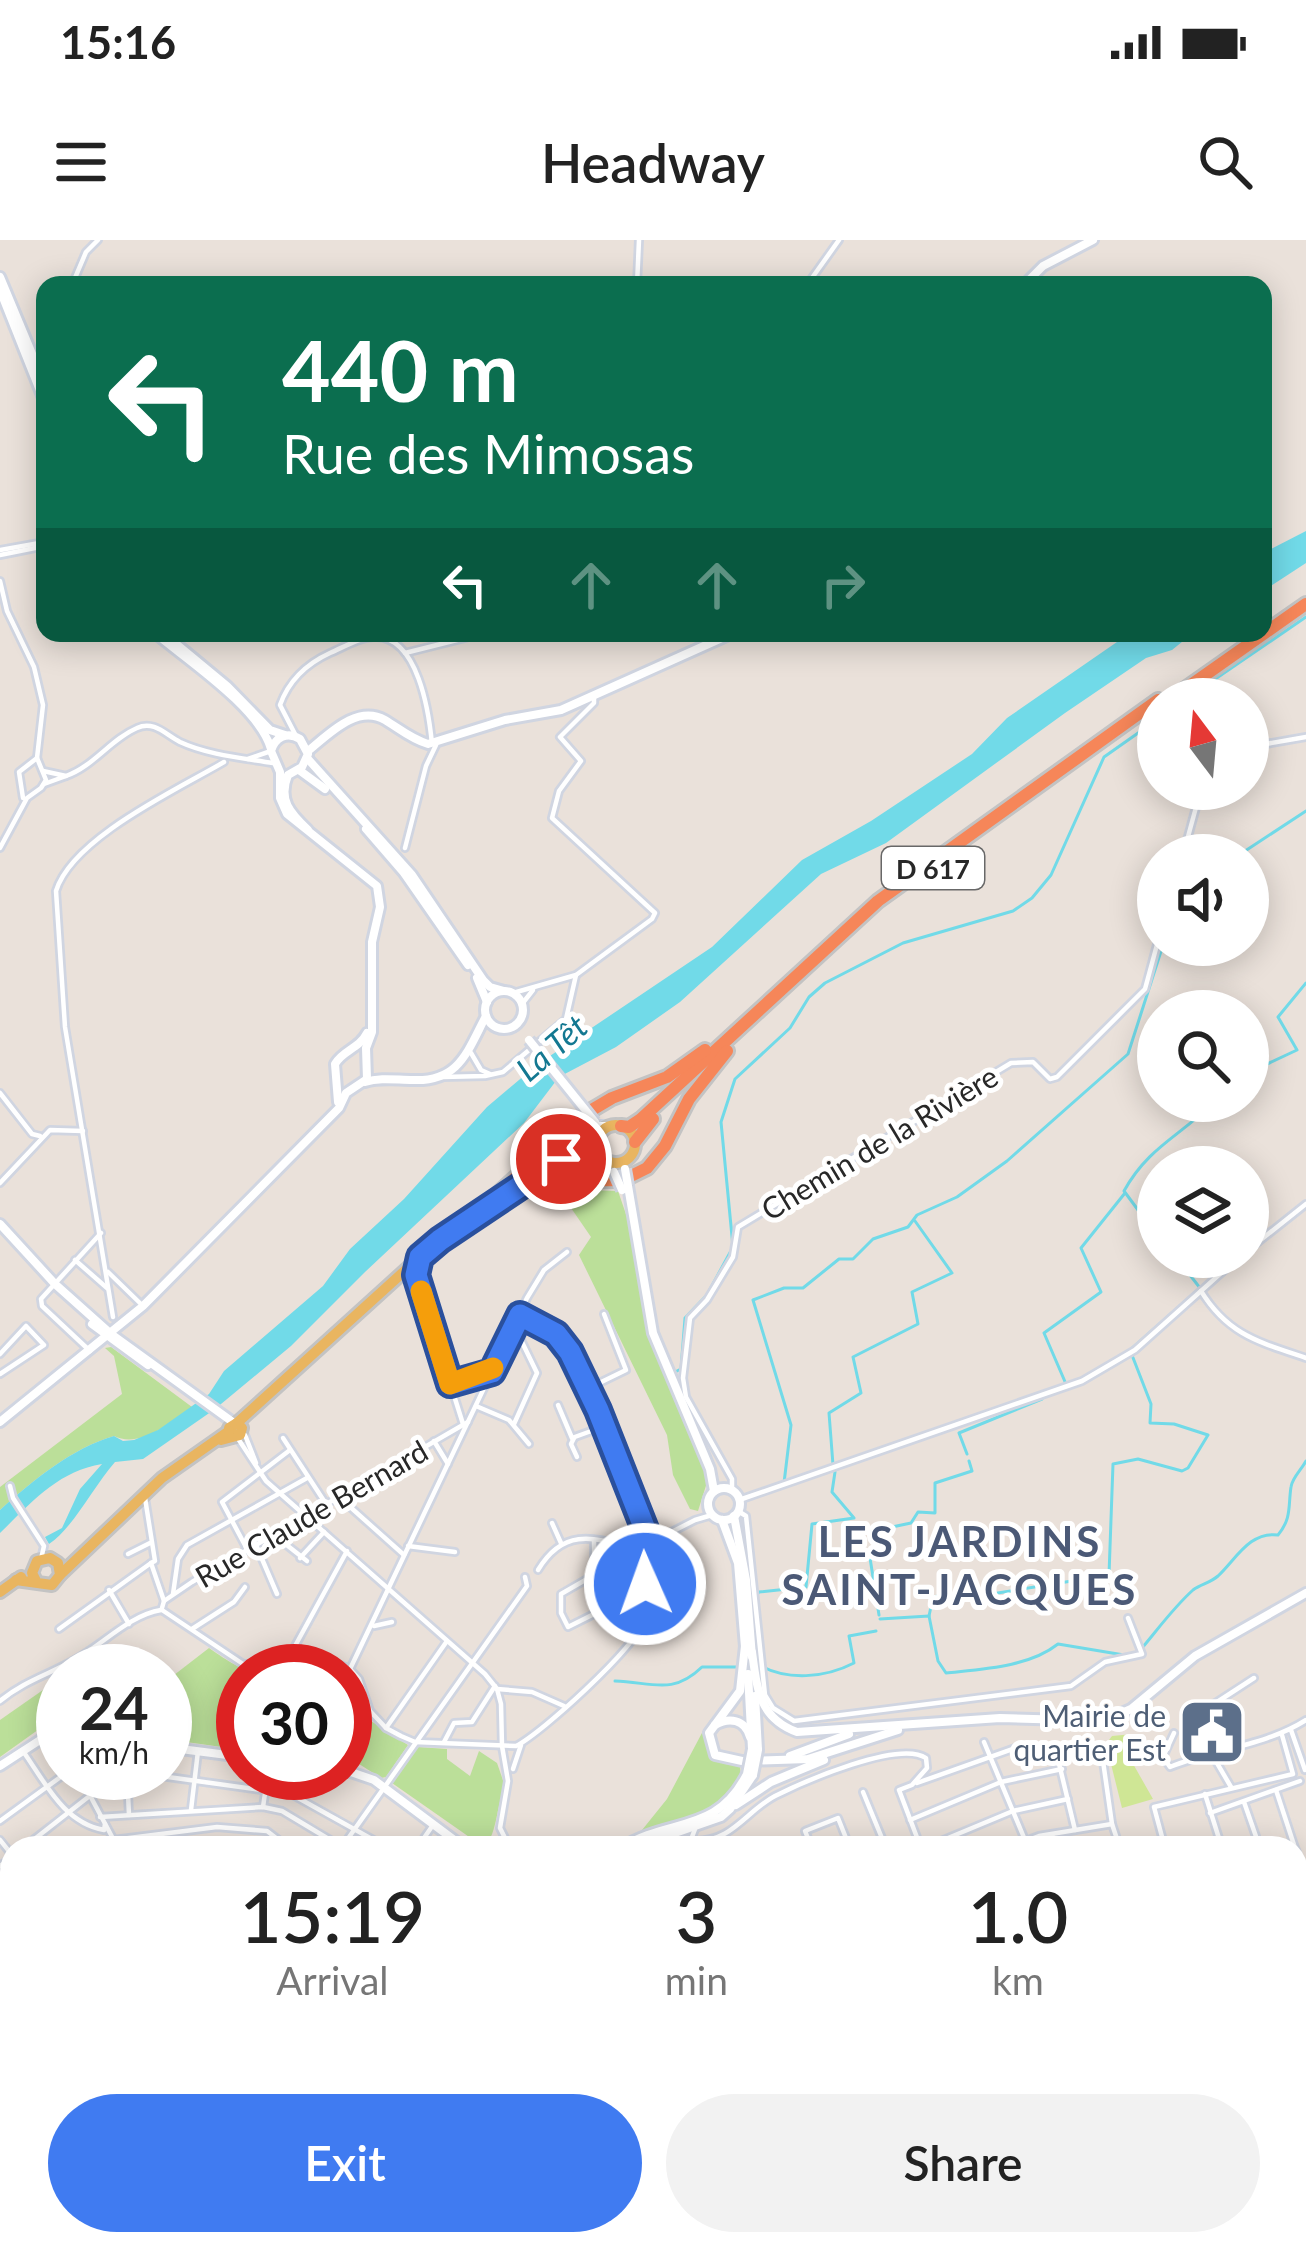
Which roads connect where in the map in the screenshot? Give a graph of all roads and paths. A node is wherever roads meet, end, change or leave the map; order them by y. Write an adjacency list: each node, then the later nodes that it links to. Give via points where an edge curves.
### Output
1 (98, 240): 5 (street)
2 (639, 240): 6 (street)
3 (839, 240): 7 (street)
4 (1093, 240): 8 (main road)
5 (77, 276)
6 (637, 276)
7 (813, 276)
8 (1033, 276)
9 (0, 277): 11 (main road)
10 (0, 290): 12 (main road)
11 (36, 363)
12 (36, 381)
13 (36, 546): 14 (street)
14 (0, 552)
15 (0, 581): 39 (street, via 43,705)
16 (1306, 600): 17 (highway); 18 (highway)
17 (1272, 621)
18 (1272, 625)
19 (170, 642): 27 (main road)
20 (362, 642): 34 (street, via 297,675 281,711)
21 (392, 642): 26 (street)
22 (449, 642): 26 (street)
23 (714, 642): 30 (main road)
24 (1241, 642): 28 (highway, D 617)
25 (1249, 642): 29 (highway)
26 (405, 653): 36 (street, via 425,693)
27 (189, 658): 34 (main road, via 270,730); 37 (main road, via 259,726)
28 (1191, 678)
29 (1200, 678)
30 (594, 698): 36 (main road); 54 (street, via 560,737 581,761 559,791 552,818 655,913)
31 (1137, 717): 52 (highway, D 617)
32 (1137, 718): 64 (highway, D 617, via 880,908)
33 (1306, 737): 35 (street)
34 (297, 741): 36 (main road, via 320,742 362,715 383,718); 37 (main road, via 277,740); 43 (main road); 56 (main road, via 412,874 484,980)
35 (1269, 743)
36 (431, 747): 51 (street)
37 (271, 750): 38 (street); 41 (main road)
38 (245, 760): 41 (street); 44 (street, via 147,725)
39 (34, 761): 42 (street); 46 (street, via 19,772)
40 (224, 762): 74 (street, via 117,824 64,872 56,891 65,1027)
41 (276, 765): 43 (main road); 49 (main road, via 284,807)
42 (42, 769): 44 (street); 45 (street)
43 (294, 771): 49 (main road, via 284,798); 57 (main road, via 351,814 404,873)
44 (66, 776): 45 (street)
45 (44, 784): 47 (street)
46 (22, 789): 47 (street); 48 (street)
47 (33, 792): 48 (street)
48 (23, 804): 50 (street)
49 (308, 830): 60 (main road, via 376,886)
50 (0, 848)
51 (405, 848)
52 (928, 863): 76 (highway, D 617, via 641,1119); 82 (highway, via 832,930 685,1066 585,1114)
53 (1151, 966): 131 (street, Chemin de la Rivière, via 1145,989 1057,1077 1033,1062 1011,1063 738,1227 733,1258 690,1318 683,1378 732,1479)
54 (576, 975): 55 (street); 67 (street, via 566,1019)
55 (537, 986): 56 (street); 58 (street)
56 (508, 992): 57 (main road); 58 (main road)
57 (487, 1002): 59 (main road)
58 (522, 1004): 61 (main road)
59 (486, 1016): 62 (main road); 63 (main road)
60 (371, 1021): 65 (main road); 66 (main road)
61 (520, 1026): 62 (main road); 76 (main road, bridge)
62 (495, 1027): 63 (main road)
63 (473, 1039): 67 (street, via 471,1057); 68 (main road, via 458,1067)
64 (727, 1051): 77 (highway, D 617); 82 (highway, via 637,1175 542,1181)
65 (352, 1052): 66 (main road); 69 (main road, via 334,1064)
66 (367, 1062): 68 (main road, via 382,1073); 70 (main road)
67 (495, 1075): 68 (street)
68 (438, 1078): 70 (main road)
69 (338, 1082): 71 (main road); 73 (main road)
70 (364, 1083): 71 (main road)
71 (352, 1088): 73 (main road)
72 (0, 1093): 75 (street, via 32,1134)
73 (332, 1114): 97 (main road)
74 (83, 1131): 75 (street); 84 (street)
75 (44, 1135): 79 (street)
76 (605, 1140): 77 (main road); 78 (main road); 80 (main road, bridge); 82 (main road, via 550,1161)
77 (635, 1142): 78 (main road)
78 (626, 1164): 80 (main road, bridge)
79 (0, 1183)
80 (625, 1188): 126 (main road, via 653,1333)
81 (1306, 1204): 85 (street)
82 (487, 1207): 87 (main road); 96 (main road, via 428,1246)
83 (0, 1227): 93 (main road)
84 (101, 1232): 88 (street); 89 (street)
85 (1269, 1233)
86 (567, 1252): 99 (street, via 544,1270)
87 (420, 1257): 91 (main road); 92 (street)
88 (75, 1260): 93 (street); 94 (street)
89 (106, 1270): 94 (street); 97 (street)
90 (1216, 1278): 95 (street)
91 (395, 1279): 92 (street); 96 (main road)
92 (419, 1284): 108 (street)
93 (54, 1286): 102 (main road); 103 (street, via 42,1306)
94 (108, 1289): 100 (street)
95 (1201, 1291): 105 (street, via 1231,1328); 137 (street, via 1135,1350 1082,1381)
96 (369, 1301): 116 (main road)
97 (143, 1306): 102 (main road)
98 (604, 1314): 109 (street, via 626,1370)
99 (520, 1315): 101 (street); 109 (street, via 563,1341)
100 (113, 1317)
101 (510, 1335): 106 (street); 114 (street, via 521,1340 537,1373)
102 (108, 1336): 103 (main road); 116 (main road)
103 (90, 1351): 112 (main road)
104 (0, 1354): 107 (street, via 26,1326 44,1348)
105 (1306, 1358)
106 (492, 1372): 108 (street); 111 (street)
107 (0, 1374)
108 (450, 1384): 113 (street)
109 (589, 1388): 115 (street)
110 (558, 1405): 118 (street)
111 (476, 1406): 113 (street); 114 (street)
112 (0, 1422)
113 (465, 1423): 119 (street, Rue Claude Bernard); 125 (street)
114 (514, 1424): 120 (street)
115 (605, 1426): 118 (street); 146 (street)
116 (233, 1428): 121 (street); 123 (main road); 127 (street)
117 (283, 1438): 122 (street)
118 (574, 1438): 124 (street)
119 (434, 1441): 125 (street); 135 (street, Rue Claude Bernard)
120 (529, 1444)
121 (247, 1450): 123 (street, via 222,1442); 127 (street)
122 (290, 1450): 127 (street); 128 (street)
123 (190, 1457): 129 (main road)
124 (577, 1457)
125 (448, 1464): 149 (street)
126 (710, 1469): 131 (main road); 133 (main road)
127 (261, 1474): 132 (street); 140 (street, via 222,1502)
128 (307, 1478): 132 (street); 136 (street)
129 (155, 1485): 134 (main road); 155 (main road)
130 (10, 1486): 157 (street, via 44,1546)
131 (729, 1489): 133 (main road); 137 (main road)
132 (282, 1492): 139 (street); 140 (street)
133 (714, 1492): 138 (main road)
134 (145, 1496): 145 (street); 155 (main road)
135 (339, 1497): 136 (street, Rue Claude Bernard); 156 (street)
136 (326, 1504): 139 (street, Rue Claude Bernard)
137 (737, 1509): 138 (main road); 174 (street, via 746,1516 765,1695 794,1721 1064,1688 1105,1662 1140,1656); 184 (main road)
138 (714, 1513): 146 (street); 184 (main road, via 738,1563)
139 (308, 1516): 142 (street); 143 (street, Rue Claude Bernard)
140 (232, 1520): 150 (street); 170 (street, via 188,1545)
141 (552, 1523): 147 (street)
142 (324, 1532): 143 (street, via 303,1559); 151 (street)
143 (274, 1534): 148 (street, Rue Claude Bernard)
144 (594, 1540): 147 (street); 152 (street); 161 (street)
145 (152, 1542): 154 (street); 158 (street)
146 (650, 1542): 152 (street)
147 (561, 1543): 160 (street)
148 (256, 1545): 150 (street, Rue Claude Bernard); 171 (street)
149 (408, 1546): 153 (street); 156 (street)
150 (248, 1549): 170 (street, Rue Claude Bernard)
151 (347, 1551): 166 (street); 181 (street)
152 (645, 1551): 189 (street, via 645,1614 612,1664)
153 (455, 1552)
154 (128, 1554)
155 (80, 1555): 159 (main road)
156 (404, 1555): 166 (street)
157 (37, 1563): 159 (main road); 163 (main road); 164 (main road)
158 (151, 1563): 167 (street); 172 (street)
159 (59, 1569): 164 (main road, via 48,1586)
160 (538, 1570)
161 (594, 1575): 161 (street, via 561,1594 568,1628 594,1614)
162 (525, 1577): 185 (street, via 527,1586)
163 (16, 1580): 164 (main road); 168 (main road)
164 (36, 1581)
165 (245, 1587): 179 (street)
166 (388, 1588): 177 (street); 180 (street)
167 (109, 1589): 176 (street); 178 (street)
168 (0, 1592)
169 (1306, 1593): 192 (main road, via 1180,1665 1111,1719)
170 (173, 1594): 172 (street, Rue Claude Bernard)
171 (277, 1594)
172 (164, 1601): 173 (street, Rue Claude Bernard)
173 (161, 1610): 176 (street); 179 (street)
174 (1128, 1618)
175 (392, 1622): 177 (street)
176 (129, 1624): 188 (street)
177 (370, 1627): 182 (street)
178 (59, 1629)
179 (192, 1629): 183 (street)
180 (447, 1641): 185 (street); 194 (street)
181 (297, 1644)
182 (360, 1644)
183 (216, 1646)
184 (749, 1649): 193 (main road, via 740,1691); 195 (main road, via 763,1707 782,1726 816,1733); 209 (main road)
185 (472, 1663): 187 (street); 199 (street)
186 (1254, 1678): 213 (street, via 1194,1717)
187 (496, 1688): 189 (street, via 532,1691); 200 (street); 206 (street)
188 (0, 1701)
189 (564, 1706): 204 (street)
190 (372, 1712): 194 (street)
191 (1306, 1720): 196 (street)
192 (931, 1724): 195 (main road); 202 (main road)
193 (713, 1726): 209 (main road, via 743,1724); 217 (main road, via 715,1756)
194 (386, 1728): 199 (street)
195 (868, 1728): 217 (main road)
196 (1291, 1730): 198 (street); 224 (street)
197 (1174, 1733): 213 (street, via 1166,1766)
198 (1282, 1735): 213 (street); 223 (street)
199 (416, 1742): 200 (street); 231 (street)
200 (444, 1742): 206 (street)
201 (984, 1742): 216 (street)
202 (857, 1744): 217 (main road, via 827,1756); 247 (main road)
203 (36, 1745): 218 (main road)
204 (520, 1745): 206 (street); 219 (street)
205 (36, 1746): 215 (main road)
206 (502, 1746): 271 (street)
207 (1018, 1747): 216 (street)
208 (1101, 1747): 255 (street)
209 (755, 1749): 222 (main road, bridge)
210 (192, 1750): 212 (main road)
211 (1056, 1750): 220 (street)
212 (198, 1751): 214 (main road); 225 (street)
213 (1211, 1752): 232 (street)
214 (216, 1753)
215 (25, 1754): 218 (main road); 221 (street)
216 (989, 1754): 228 (street); 230 (street)
217 (768, 1761)
218 (0, 1769)
219 (513, 1769)
220 (1062, 1769): 228 (street); 238 (street)
221 (36, 1770)
222 (750, 1774): 247 (main road); 272 (main road, via 706,1819)
223 (1293, 1774): 224 (street); 224 (street); 232 (street)
224 (1304, 1775): 234 (street)
225 (194, 1781): 229 (street); 248 (street)
226 (372, 1781): 231 (main road)
227 (896, 1782): 233 (street)
228 (1000, 1782): 249 (street); 253 (street)
229 (216, 1784)
230 (912, 1785): 233 (street); 275 (street, via 926,1758 880,1754 773,1797)
231 (379, 1786): 257 (main road); 258 (street)
232 (1231, 1787): 237 (street)
233 (899, 1790): 253 (street)
234 (1276, 1790): 245 (street); 287 (street)
235 (863, 1792): 278 (street)
236 (36, 1794): 254 (street)
237 (1205, 1794): 250 (street); 284 (street, via 1154,1807)
238 (1068, 1799): 249 (street); 260 (street)
239 (56, 1800): 251 (street)
240 (84, 1800): 251 (street)
241 (92, 1800): 256 (street)
242 (127, 1800): 252 (street)
243 (264, 1800): 246 (street)
244 (302, 1800): 258 (street)
245 (1244, 1801): 250 (street); 286 (street)
246 (263, 1808): 248 (street); 266 (street)
247 (730, 1809): 259 (main road)
248 (191, 1810): 252 (street)
249 (1013, 1811): 280 (street); 281 (street)
250 (1210, 1813): 285 (street)
251 (66, 1814): 256 (street); 262 (street)
252 (129, 1815): 256 (street)
253 (910, 1820): 279 (street)
254 (0, 1821)
255 (1112, 1824): 260 (street); 283 (street)
256 (102, 1826): 263 (street)
257 (433, 1826): 269 (street); 270 (main road)
258 (355, 1828): 267 (street); 268 (street)
259 (695, 1829): 273 (main road); 274 (street)
260 (1075, 1830): 261 (street)
261 (1051, 1835): 282 (street)
262 (38, 1836)
263 (109, 1836)
264 (144, 1836): 265 (street, via 217,1827)
265 (272, 1836)
266 (321, 1836)
267 (350, 1836)
268 (368, 1836)
269 (426, 1836)
270 (448, 1836)
271 (505, 1836)
272 (656, 1836)
273 (666, 1836)
274 (692, 1836)
275 (723, 1836)
276 (807, 1836): 277 (street, via 842,1816)
277 (847, 1836)
278 (881, 1836)
279 (917, 1836)
280 (952, 1836)
281 (1023, 1836)
282 (1046, 1836)
283 (1116, 1836)
284 (1162, 1836)
285 (1218, 1836)
286 (1256, 1836)
287 (1292, 1836)

